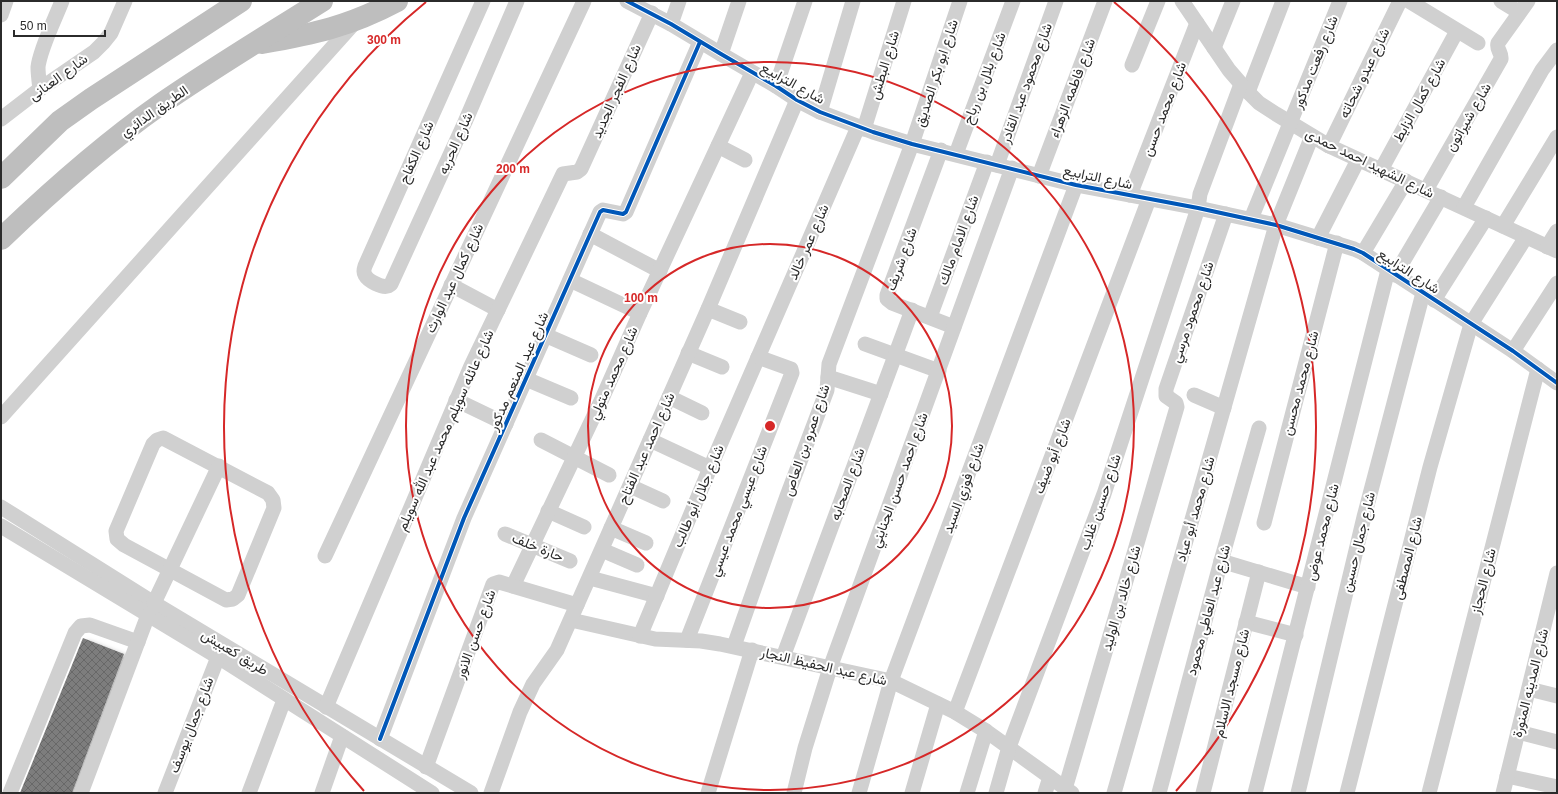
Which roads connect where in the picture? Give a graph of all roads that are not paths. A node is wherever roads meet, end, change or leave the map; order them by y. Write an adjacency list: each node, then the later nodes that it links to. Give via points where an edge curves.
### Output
1 (6, 1): 30 (street)
2 (62, 1): 45 (street, via 41,55 38,72)
3 (125, 1): 45 (street, شارع العنانى, via 103,43)
4 (241, 1): 65 (highway, via 60,121)
5 (322, 1): 37 (highway, الطريق الدائري)
6 (397, 1): 31 (highway)
7 (483, 1): 91 (street, شارع الكفاح, via 365,266 367,278 385,287)
8 (517, 1): 91 (street, شارع الحريه)
9 (584, 1): 92 (street, شارع كمال عبد الوارث)
10 (679, 1): 33 (street)
11 (739, 1): 39 (street)
12 (805, 1): 43 (street)
13 (853, 1): 47 (street)
14 (904, 1): 50 (street, شارع البطش)
15 (960, 1): 53 (street, شارع ابو بكر الصديق)
16 (1013, 1): 57 (street, شارع بلال بن رباح)
17 (1056, 1): 60 (street, شارع محمود عبد القادر)
18 (1105, 1): 64 (street, شارع فاطمه الزهراء)
19 (1158, 1): 41 (street)
20 (1182, 1): 32 (street, شارع الشهيد احمد حمدى)
21 (1233, 1): 38 (street)
22 (1283, 1): 44 (street, شارع حسين غلاب)
23 (1340, 1): 49 (street, شارع رفعت مدكور)
24 (1400, 1): 55 (street, شارع عبدو شحاته)
25 (1409, 1): 34 (street)
26 (1501, 1): 28 (street)
27 (634, 3): 29 (street, شارع الترابيع)
28 (1524, 7): 68 (street, شارع شيراتون, via 1498,43 1501,59)
29 (652, 13): 33 (street, شارع الترابيع); 62 (street, شارع الفجر الجديد)
30 (1, 15)
31 (356, 21): 37 (highway, via 309,35); 123 (street)
32 (1197, 23): 38 (street, شارع الشهيد احمد حمدى); 69 (street, شارع محمد حسن)
33 (672, 24): 35 (street, شارع الترابيع)
34 (1458, 30): 36 (street); 63 (street, شارع كمال الزايط)
35 (700, 42): 39 (street, شارع الترابيع); 80 (street, شارع عبد المنعم مدكور, via 626,212 622,214 602,210)
36 (1478, 43)
37 (253, 45): 83 (highway, الطريق الدائري, via 161,104 122,134 33,208)
38 (1214, 48): 44 (street, شارع الشهيد احمد حمدى)
39 (721, 54): 42 (street, شارع الترابيع)
40 (1553, 54): 72 (street)
41 (1132, 65)
42 (752, 72): 43 (street, شارع الترابيع); 54 (street, شارع محمد متولي)
43 (776, 86): 46 (street, شارع الترابيع)
44 (1244, 88): 49 (street, شارع الشهيد احمد حمدى, via 1259,103); 73 (street, شارع حسين غلاب, via 1200,194)
45 (40, 89): 48 (street, شارع العنانى)
46 (797, 100): 47 (street, شارع الترابيع); 94 (street, شارع احمد عبد الفتاح)
47 (820, 112): 50 (street, شارع الترابيع)
48 (1, 119)
49 (1290, 123): 51 (street, شارع الشهيد احمد حمدى); 76 (street, شارع رفعت مدكور)
50 (861, 128): 53 (street, شارع الترابيع); 108 (street, شارع عمر خالد)
51 (1312, 136): 55 (street, شارع الشهيد احمد حمدى); 77 (street, شارع محمد أبو عياد)
52 (1557, 137): 78 (street)
53 (912, 144): 56 (street, شارع الترابيع); 112 (street, شارع عمرو بن العاص, via 829,364)
54 (718, 146): 58 (street); 87 (street, شارع محمد متولي)
55 (1329, 146): 59 (street, شارع الشهيد احمد حمدى)
56 (941, 150): 57 (street, شارع الترابيع); 96 (street, شارع شريف, via 887,295 892,303)
57 (956, 154): 60 (street, شارع الترابيع)
58 (745, 160)
59 (1358, 160): 63 (street, شارع الشهيد احمد حمدى); 82 (street)
60 (992, 164): 61 (street, شارع الترابيع); 98 (street, شارع الامام مالك)
61 (1012, 168): 64 (street, شارع الترابيع); 101 (street, شارع احمد حسن الجنايني)
62 (581, 170): 95 (street, شارع عائله سويلم محمد عبد الله سويلم, via 562,174)
63 (1381, 170): 66 (street, شارع الشهيد احمد حمدى)
64 (1039, 176): 67 (street, شارع الترابيع)
65 (1, 178)
66 (1406, 180): 68 (street, شارع الشهيد احمد حمدى); 86 (street)
67 (1076, 185): 69 (street, شارع الترابيع); 169 (street, شارع فوزي السيد)
68 (1426, 190): 70 (street, شارع الشهيد احمد حمدى)
69 (1130, 195): 71 (street, شارع الترابيع)
70 (1441, 197): 72 (street, شارع الشهيد احمد حمدى); 88 (street, شارع محمد عوض)
71 (1149, 199): 73 (street, شارع الترابيع); 175 (street, شارع أبو ضيف)
72 (1464, 207): 75 (street, شارع الشهيد احمد حمدى)
73 (1198, 208): 74 (street, شارع الترابيع); 181 (street, شارع حسين غلاب, via 1104,494)
74 (1226, 214): 76 (street, شارع الترابيع); 120 (street, شارع محمود مرسي, via 1166,389 1166,396 1176,403)
75 (1486, 218): 78 (street, شارع الشهيد احمد حمدى); 93 (street, شارع جمال حسين)
76 (1251, 219): 77 (street, شارع الترابيع)
77 (1276, 225): 82 (street, شارع الترابيع); 121 (street, شارع محمد أبو عياد)
78 (1503, 226): 81 (street, شارع الشهيد احمد حمدى)
79 (1557, 231): 85 (street)
80 (590, 234): 87 (street); 89 (street, شارع عبد المنعم مدكور)
81 (1526, 237): 85 (street, شارع الشهيد احمد حمدى); 100 (street, شارع المصطفى)
82 (1318, 238): 84 (street, شارع الترابيع)
83 (1, 239)
84 (1337, 243): 86 (street, شارع الترابيع); 136 (street, شارع محمد محسن)
85 (1552, 249)
86 (1362, 253): 88 (street, شارع الترابيع)
87 (660, 271): 97 (street, شارع محمد متولي)
88 (1392, 273): 93 (street, شارع الترابيع); 153 (street, شارع محمد عوض)
89 (570, 280): 97 (street); 102 (street, شارع عبد المنعم مدكور)
90 (1557, 283): 104 (street)
91 (390, 284)
92 (451, 286): 95 (street); 144 (street, شارع كمال عبد الوارث)
93 (1428, 296): 100 (street, شارع الترابيع); 208 (street, شارع جمال حسين, via 1364,516)
94 (708, 309): 99 (street); 105 (street, شارع احمد عبد الفتاح)
95 (498, 310): 119 (street, شارع عائله سويلم محمد عبد الله سويلم)
96 (912, 310): 98 (street, شارع شريف); 107 (street, شارع الصحابه)
97 (640, 313): 128 (street, شارع محمد متولي)
98 (930, 317): 101 (street, شارع شريف)
99 (740, 322)
100 (1471, 324): 104 (street, شارع الترابيع); 209 (street, شارع المصطفى, via 1430,467)
101 (954, 327): 111 (street, شارع احمد حسن الجنايني)
102 (545, 335): 106 (street); 113 (street, شارع عبد المنعم مدكور)
103 (865, 344): 107 (street)
104 (1513, 351): 110 (street, شارع الترابيع)
105 (688, 353): 109 (street); 117 (street, شارع احمد عبد الفتاح)
106 (591, 355)
107 (895, 355): 111 (street); 115 (street, شارع الصحابه)
108 (758, 357): 130 (street, شارع جلال أبو طالب); 162 (street, شارع عيسي محمد عيسي, via 791,369 792,373)
109 (722, 367)
110 (1538, 369): 114 (street, شارع الترابيع); 210 (street, شارع الحجاز)
111 (939, 371): 168 (street, شارع احمد حسن الجنايني)
112 (828, 377): 115 (street); 164 (street, شارع عمرو بن العاص, via 826,390)
113 (526, 379): 118 (street); 124 (street, شارع عبد المنعم مدكور)
114 (1556, 380)
115 (881, 394): 167 (street, شارع الصحابه)
116 (1194, 395): 121 (street)
117 (669, 397): 122 (street); 127 (street, شارع احمد عبد الفتاح)
118 (571, 398)
119 (456, 400): 124 (street); 174 (street, شارع عائله سويلم محمد عبد الله سويلم)
120 (1177, 407): 188 (street, شارع خالد بن الوليد)
121 (1224, 408): 204 (street, شارع محمد أبو عياد)
122 (702, 413)
123 (1, 417)
124 (506, 424): 179 (street, شارع عبد المنعم مدكور, via 464,518)
125 (1259, 428): 145 (street, شارع عبد العاطي محمود)
126 (541, 440): 128 (street)
127 (650, 440): 130 (street); 132 (street, شارع احمد عبد الفتاح)
128 (574, 457): 131 (street); 135 (street, شارع محمد متولي)
129 (219, 466): 148 (street); 148 (street, via 163,438 152,444 116,532 117,539 124,545); 148 (street, via 268,493 273,500 274,508 238,595 226,600)
130 (710, 468): 154 (street, شارع جلال أبو طالب)
131 (609, 475)
132 (630, 486): 133 (street); 139 (street, شارع احمد عبد الفتاح)
133 (663, 501)
134 (1, 507): 156 (street, طريق كعبيش)
135 (548, 511): 138 (street); 142 (street, شارع محمد متولي)
136 (1264, 523)
137 (1, 526): 156 (street, طريق كعبيش)
138 (584, 527)
139 (612, 528): 141 (street); 143 (street, شارع احمد عبد الفتاح)
140 (505, 534): 142 (street, حارة خلف)
141 (646, 543)
142 (532, 545): 146 (street, حارة خلف); 152 (street, شارع محمد متولي)
143 (602, 550): 147 (street); 151 (street, شارع احمد عبد الفتاح)
144 (325, 556)
145 (1221, 560): 149 (street); 205 (street, شارع عبد العاطي محمود)
146 (570, 561)
147 (637, 565)
148 (169, 569): 156 (street)
149 (1259, 572): 153 (street); 159 (street, شارع مسجد الاسلام)
150 (1557, 573): 157 (street, شارع المدينه المنورة)
151 (590, 578): 154 (street); 155 (street, شارع احمد عبد الفتاح)
152 (513, 586): 155 (street, شارع حسن الانور); 182 (street, شارع حسن الانور, via 496,582 491,587)
153 (1308, 587): 160 (street, شارع محمد عوض)
154 (657, 596): 161 (street, شارع جلال أبو طالب)
155 (577, 606): 158 (street, شارع احمد عبد الفتاح)
156 (151, 609): 163 (street); 166 (street, طريق كعبيش); 174 (street, طريق كعبيش)
157 (1552, 615): 170 (street, شارع المدينه المنورة)
158 (571, 620): 161 (street, شارع عبد الحفيظ النجار); 196 (street, شارع احمد عبد الفتاح, via 557,650 533,684 520,712)
159 (1246, 622): 160 (street); 206 (street, شارع مسجد الاسلام)
160 (1296, 635): 207 (street, شارع محمد عوض)
161 (640, 636): 162 (street, شارع عبد الحفيظ النجار)
162 (687, 640): 164 (street, شارع عبد الحفيظ النجار)
163 (138, 642): 189 (street, via 90,625 81,626 75,633); 190 (street)
164 (734, 646): 165 (street, شارع عبد الحفيظ النجار)
165 (752, 650): 167 (street, شارع عبد الحفيظ النجار); 197 (street)
166 (218, 657): 172 (street, طريق كعبيش); 191 (street, شارع جمال يوسف)
167 (783, 657): 168 (street, شارع عبد الحفيظ النجار)
168 (830, 668): 169 (street, شارع عبد الحفيظ النجار); 198 (street, شارع احمد حسن الجنايني)
169 (891, 681): 173 (street, شارع عبد الحفيظ النجار); 199 (street, شارع فوزي السيد)
170 (1529, 688): 171 (street); 177 (street, شارع المدينه المنورة)
171 (1557, 696)
172 (284, 700): 178 (street, طريق كعبيش); 192 (street)
173 (938, 704): 175 (street, شارع عبد الحفيظ النجار); 200 (street)
174 (326, 707): 179 (street, طريق كعبيش)
175 (956, 712): 176 (street, شارع عبد الحفيظ النجار)
176 (986, 731): 181 (street, شارع عبد الحفيظ النجار); 201 (street)
177 (1518, 732): 180 (street); 183 (street, شارع المدينه المنورة)
178 (342, 736): 186 (street, طريق كعبيش); 193 (street)
179 (380, 739): 182 (street, طريق كعبيش)
180 (1557, 742)
181 (1009, 747): 185 (street, شارع عبد الحفيظ النجار); 202 (street, شارع حسين غلاب)
182 (426, 766): 184 (street, طريق كعبيش)
183 (1507, 776): 187 (street); 211 (street, شارع المدينه المنورة)
184 (444, 777): 194 (street); 195 (street, طريق كعبيش)
185 (1050, 777): 188 (street, شارع عبد الحفيظ النجار); 203 (street)
186 (412, 787): 194 (street, طريق كعبيش)
187 (1551, 789)
188 (1068, 791)
189 (10, 793)
190 (82, 793)
191 (165, 793)
192 (249, 793)
193 (322, 793)
194 (434, 793)
195 (471, 793)
196 (491, 793)
197 (708, 793)
198 (794, 793)
199 (859, 793)
200 (912, 793)
201 (967, 793)
202 (996, 793)
203 (1045, 793)
204 (1114, 793)
205 (1160, 793)
206 (1202, 793)
207 (1255, 793)
208 (1298, 793)
209 (1347, 793)
210 (1429, 793)
211 (1503, 793)

